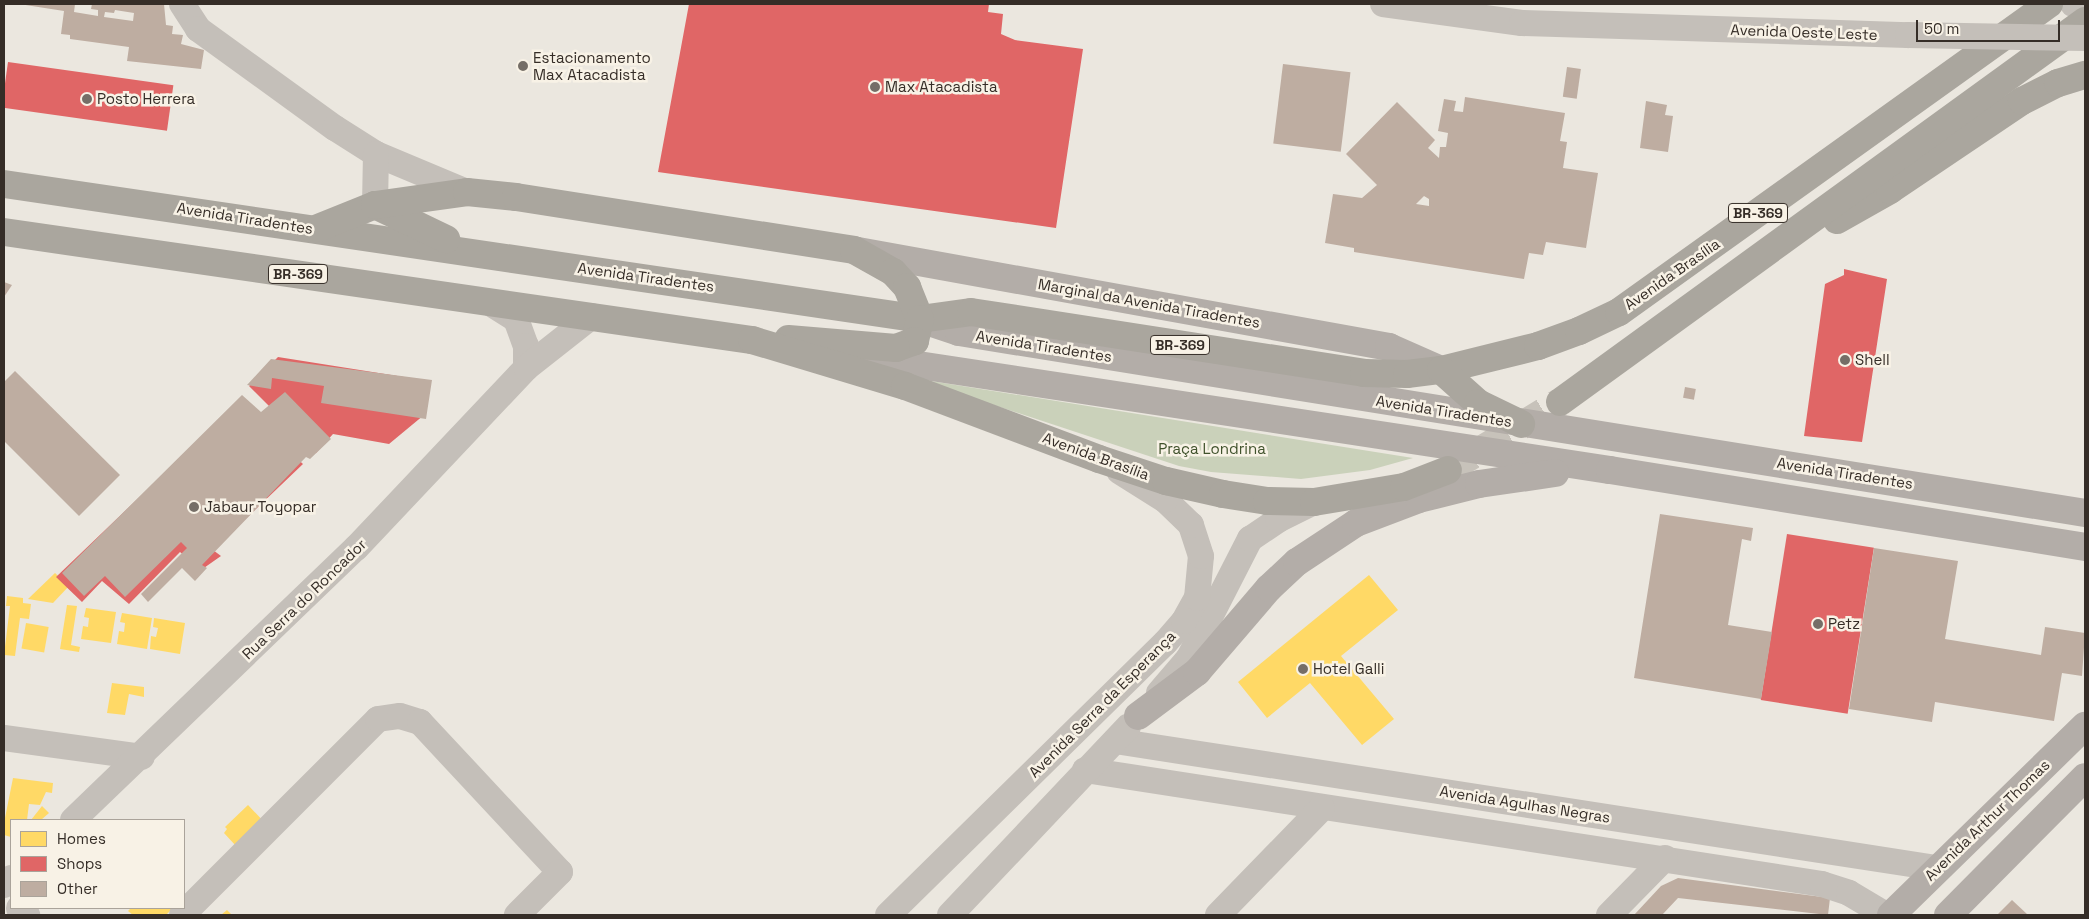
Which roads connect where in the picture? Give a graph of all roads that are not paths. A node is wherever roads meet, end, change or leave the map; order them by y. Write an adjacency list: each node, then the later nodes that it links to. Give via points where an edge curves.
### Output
1 (182, 4): 10 (street, via 198,29)
2 (1382, 4): 6 (street, Avenida Oeste Leste)
3 (2049, 4): 24 (highway, Avenida Brasília / BR-369, via 1619,312 1579,332 1538,346)
4 (2073, 4): 5 (street)
5 (2085, 4)
6 (1522, 13): 8 (street, Avenida Oeste Leste, bridge, via 1908,35)
7 (2085, 21): 18 (highway, BR-369)
8 (2085, 38)
9 (2085, 74): 18 (highway, via 2058,83 2022,102 1890,190)
10 (376, 154): 12 (street); 13 (street)
11 (4, 184): 14 (highway, Avenida Tiradentes / BR-369)
12 (468, 192): 13 (highway); 16 (highway, via 516,196)
13 (375, 205): 14 (highway); 17 (highway)
14 (316, 229): 17 (highway, Avenida Tiradentes / BR-369)
15 (4, 232): 19 (highway, BR-369)
16 (854, 250): 21 (highway, via 893,272 907,287); 24 (main road, Marginal da Avenida Tiradentes, via 1388,347)
17 (472, 251): 21 (highway, Avenida Tiradentes / BR-369)
18 (1726, 282): 25 (highway, BR-369)
19 (490, 303): 20 (highway, BR-369); 23 (street, via 516,319 526,346)
20 (592, 316): 22 (highway, BR-369); 23 (street, Rua Serra do Roncador)
21 (920, 319): 22 (highway, via 915,341 896,348 774,338); 24 (highway, BR-369, via 971,312 1364,373); 26 (main road, Avenida Tiradentes, via 959,332)
22 (752, 340): 28 (highway, Avenida Brasília / BR-369, via 905,386); 30 (main road)
23 (526, 368): 38 (street, Rua Serra do Roncador, via 356,548)
24 (1441, 370): 26 (highway, via 1478,403)
25 (1560, 402)
26 (1521, 424): 27 (main road, Avenida Tiradentes)
27 (1671, 445): 30 (main road, via 1633,449); 32 (main road, Avenida Tiradentes)
28 (1100, 459): 31 (highway, Avenida Brasília / BR-369, via 1166,481 1223,494 1267,501); 52 (street, Avenida Serra da Esperança, via 1165,500 1190,525 1201,556 1197,598 1184,621 1165,643)
29 (1448, 470): 31 (highway, Avenida Brasília / BR-369, via 1404,487)
30 (1603, 470): 33 (main road); 34 (main road, via 1479,484 1420,499 1356,523 1297,562 1269,588 1197,672)
31 (1314, 502): 34 (street, Avenida Serra da Esperança, via 1250,539 1189,658)
32 (2085, 513)
33 (2085, 547)
34 (1138, 716): 37 (street, Avenida Serra da Esperança)
35 (2085, 726): 40 (main road, Avenida Arthur Thomas)
36 (4, 738): 38 (street)
37 (1115, 741): 39 (street, Avenida Serra da Esperança); 42 (street, Avenida Agulhas Negras)
38 (142, 757): 44 (street, Rua Serra do Roncador)
39 (1085, 770): 43 (street); 53 (street, Avenida Serra da Esperança)
40 (2034, 773): 47 (main road, Avenida Arthur Thomas); 48 (main road, via 2041,795)
41 (2085, 777): 48 (main road)
42 (1462, 795): 45 (street); 47 (street, Avenida Agulhas Negras)
43 (1322, 808): 45 (street); 49 (street)
44 (74, 819)
45 (1458, 828): 46 (street)
46 (1666, 858): 54 (street); 55 (street, via 1822,884 1849,893)
47 (1936, 868): 56 (main road, Avenida Arthur Thomas)
48 (1993, 869): 57 (main road)
49 (1228, 912)
50 (182, 915): 51 (street, via 378,719 400,716 420,722 560,872)
51 (517, 915)
52 (888, 915)
53 (950, 915)
54 (1610, 915)
55 (1886, 915)
56 (1890, 915)
57 (1948, 915)

